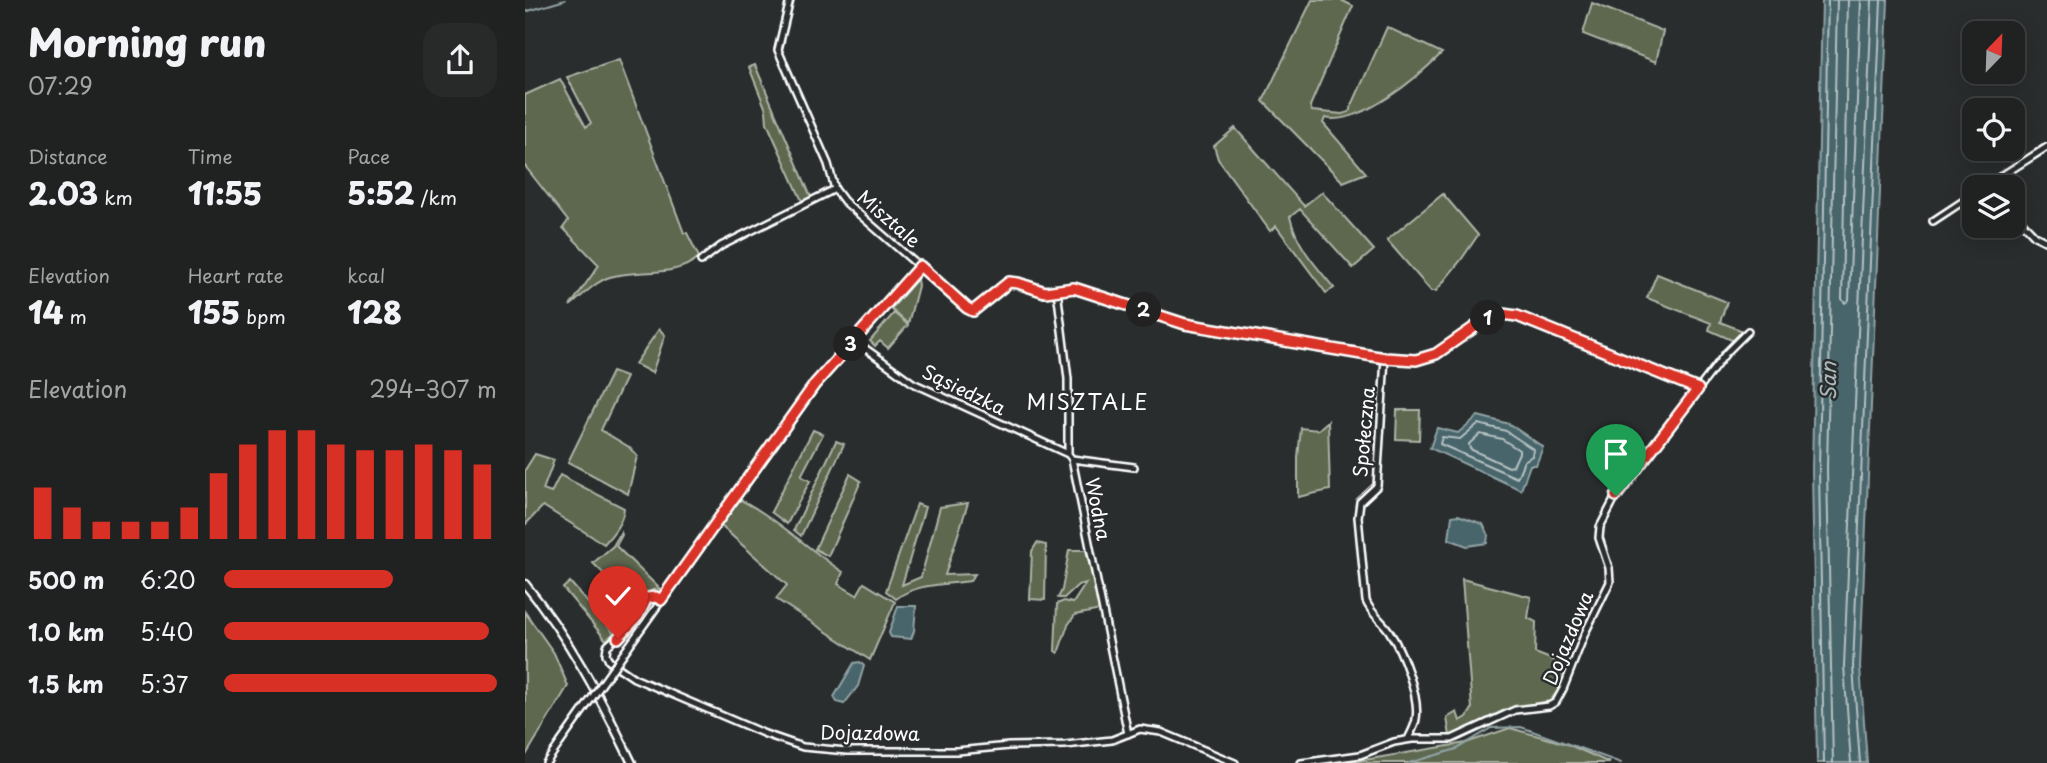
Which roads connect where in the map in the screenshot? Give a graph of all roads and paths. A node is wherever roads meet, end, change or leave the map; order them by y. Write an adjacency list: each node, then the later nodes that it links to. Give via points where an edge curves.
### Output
1 (790, 0): 4 (street, Misztale, via 778,50)
2 (2047, 147): 3 (street)
3 (2005, 175)
4 (835, 189): 9 (street, via 721,246); 10 (street, Misztale)
5 (1962, 202): 6 (street)
6 (1933, 221)
7 (2025, 225): 8 (street)
8 (2047, 242)
9 (701, 261)
10 (920, 266): 11 (street, Misztale, via 973,311 1009,282 1045,292); 13 (street)
11 (1054, 290): 14 (street, Misztale, via 1074,288 1185,324); 16 (street, Wodna, via 1068,379)
12 (1748, 331): 15 (street, Dojazdowa)
13 (855, 341): 16 (street, Sąsiedzka, via 913,383); 19 (street, via 815,384)
14 (1385, 358): 15 (street, Misztale, via 1416,360 1436,354 1495,313 1517,316); 21 (street, Społeczna, via 1377,486 1360,502 1358,517 1366,601 1389,631 1416,700 1416,719)
15 (1698, 389): 21 (street, Dojazdowa, via 1630,476 1600,527 1610,582 1556,702 1515,710 1452,738)
16 (1070, 456): 17 (street, Sąsiedzka); 20 (street, Wodna)
17 (1134, 467)
18 (525, 584): 23 (main road, via 588,675)
19 (661, 600): 20 (street, Dojazdowa, via 647,598 630,626 607,646 609,661 634,678 803,747 957,751 1065,746); 22 (street, bridge)
20 (1128, 734): 24 (street, Dojazdowa, via 1140,729 1161,732)
21 (1408, 739): 25 (street, Dojazdowa, via 1360,755)
22 (546, 763)
23 (632, 763)
24 (1235, 763)
25 (1301, 763)

